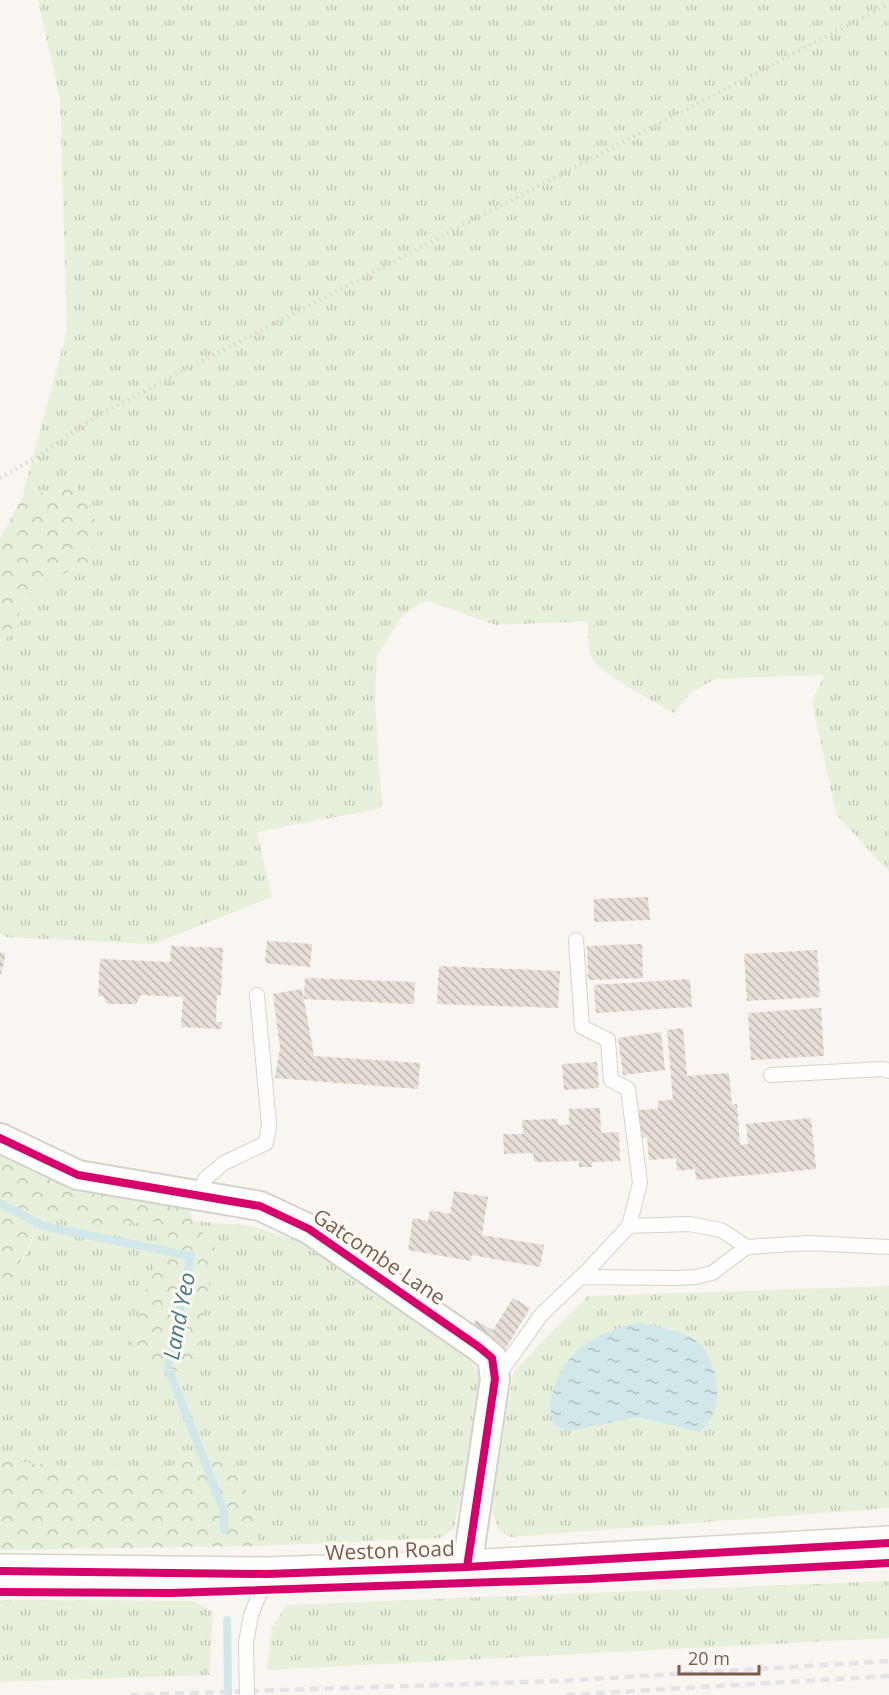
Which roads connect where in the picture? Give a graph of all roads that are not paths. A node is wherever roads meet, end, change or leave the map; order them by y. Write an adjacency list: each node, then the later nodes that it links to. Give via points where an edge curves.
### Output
1 (576, 940): 7 (lane, via 582,1027 608,1040 611,1080 628,1089 640,1183)
2 (257, 995): 6 (lane, via 269,1125 266,1143 224,1163 205,1179)
3 (889, 1071): 4 (lane)
4 (771, 1075)
5 (0, 1138): 6 (street, Gatcombe Lane, via 78,1175)
6 (200, 1196): 11 (street, Gatcombe Lane, via 261,1206 309,1229 479,1347 492,1358)
7 (629, 1226): 8 (lane, via 689,1224 721,1230); 10 (lane)
8 (747, 1247): 9 (lane, via 808,1243); 10 (lane, via 712,1272 696,1276)
9 (889, 1247)
10 (581, 1277): 11 (lane, via 542,1315)
11 (495, 1379): 13 (street, Gatcombe Lane)
12 (889, 1543): 13 (street, Weston Road)
13 (467, 1567): 15 (street, Weston Road)
14 (0, 1571): 15 (street, Weston Road)
15 (267, 1574): 16 (lane, bridge, via 251,1615 246,1643)
16 (247, 1695)

